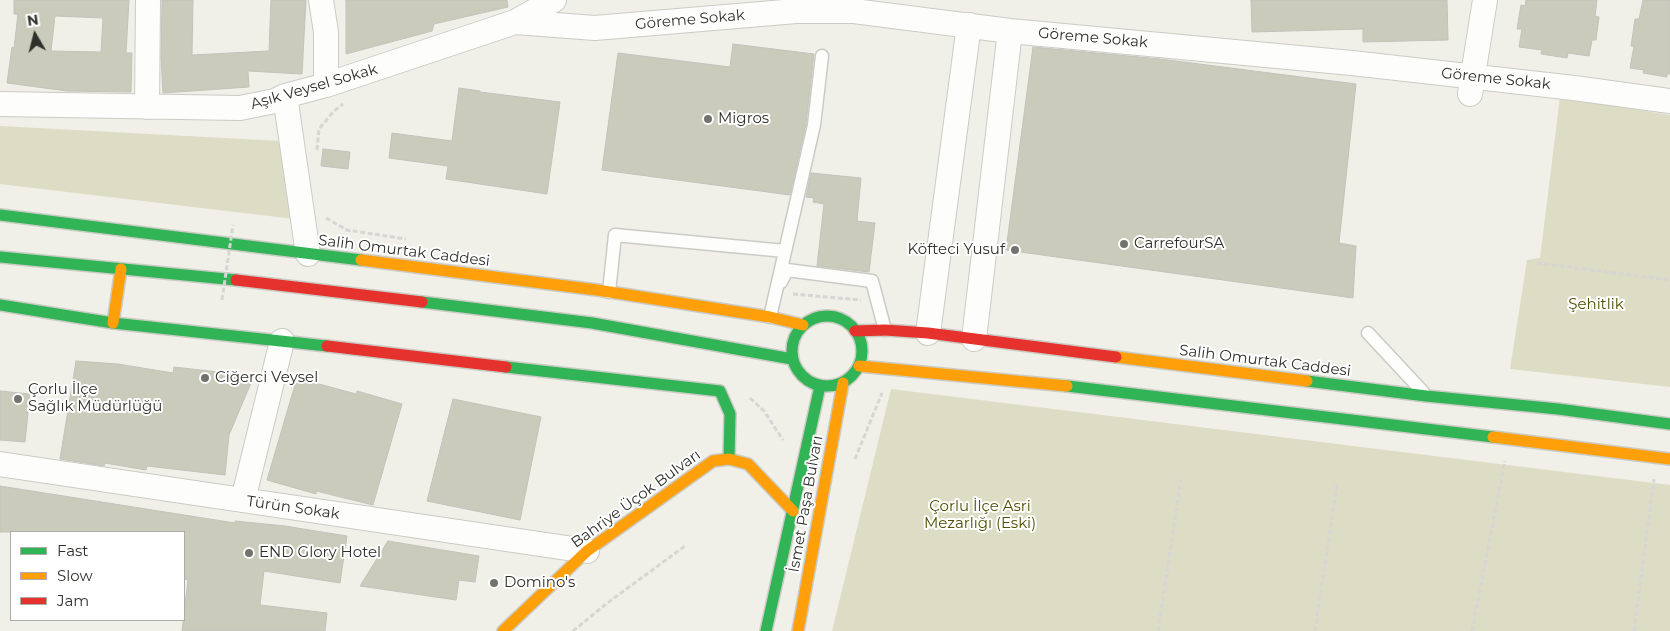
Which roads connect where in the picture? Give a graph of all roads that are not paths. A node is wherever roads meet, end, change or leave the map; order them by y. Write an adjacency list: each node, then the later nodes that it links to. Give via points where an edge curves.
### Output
1 (148, 0): 15 (street)
2 (321, 0): 10 (street, via 326,32)
3 (554, 0): 6 (street, Aşık Veysel Sokak)
4 (1485, 0): 11 (street)
5 (889, 8): 6 (street, Göreme Sokak, via 796,11 595,28); 7 (street, Göreme Sokak)
6 (515, 22): 10 (street, Aşık Veysel Sokak)
7 (969, 25): 8 (street, Göreme Sokak); 29 (street)
8 (1010, 31): 11 (street, Göreme Sokak, via 1192,47); 31 (street)
9 (822, 56): 17 (lane, via 814,125)
10 (326, 85): 12 (street, Aşık Veysel Sokak)
11 (1472, 85): 13 (street, Göreme Sokak)
12 (285, 96): 15 (street, Aşık Veysel Sokak, via 240,108); 18 (street)
13 (1670, 101)
14 (0, 104): 15 (street, Aşık Veysel Sokak)
15 (147, 107)
16 (0, 215): 18 (main road, Salih Omurtak Caddesi)
17 (785, 251): 21 (lane, via 615,235); 22 (lane)
18 (308, 254): 21 (main road, Salih Omurtak Caddesi)
19 (7, 261): 20 (main road)
20 (121, 269): 25 (main road); 33 (main road, via 280,284 592,323)
21 (609, 292): 24 (main road, Salih Omurtak Caddesi)
22 (775, 292): 24 (lane); 27 (lane, via 787,270 872,281)
23 (0, 306): 25 (main road)
24 (770, 317): 26 (main road, Salih Omurtak Caddesi)
25 (113, 323): 32 (main road)
26 (803, 325): 28 (main road, via 823,316 835,317 847,322); 33 (main road, via 792,344)
27 (885, 330): 28 (main road, Salih Omurtak Caddesi); 29 (main road, Salih Omurtak Caddesi)
28 (855, 331): 34 (main road, via 861,341)
29 (928, 333): 31 (main road, Salih Omurtak Caddesi)
30 (1368, 333): 37 (lane)
31 (974, 339): 37 (main road, Salih Omurtak Caddesi)
32 (282, 341): 39 (main road, via 720,391 730,414); 42 (street)
33 (792, 359): 36 (main road, via 801,376)
34 (859, 366): 35 (main road); 40 (main road, via 1103,389)
35 (843, 383): 36 (main road); 47 (main road, İsmet Paşa Bulvarı)
36 (820, 386): 43 (main road, İsmet Paşa Bulvarı)
37 (1426, 396): 38 (main road, Salih Omurtak Caddesi)
38 (1670, 424)
39 (730, 458): 43 (main road, via 748,464); 44 (main road, Bahriye Üçok Bulvarı, via 713,461)
40 (1670, 459)
41 (0, 464): 42 (street, Türün Sokak)
42 (244, 500): 44 (street, Türün Sokak)
43 (793, 511): 46 (main road, İsmet Paşa Bulvarı)
44 (587, 551): 45 (main road, Bahriye Üçok Bulvarı)
45 (503, 631)
46 (766, 631)
47 (798, 631)

